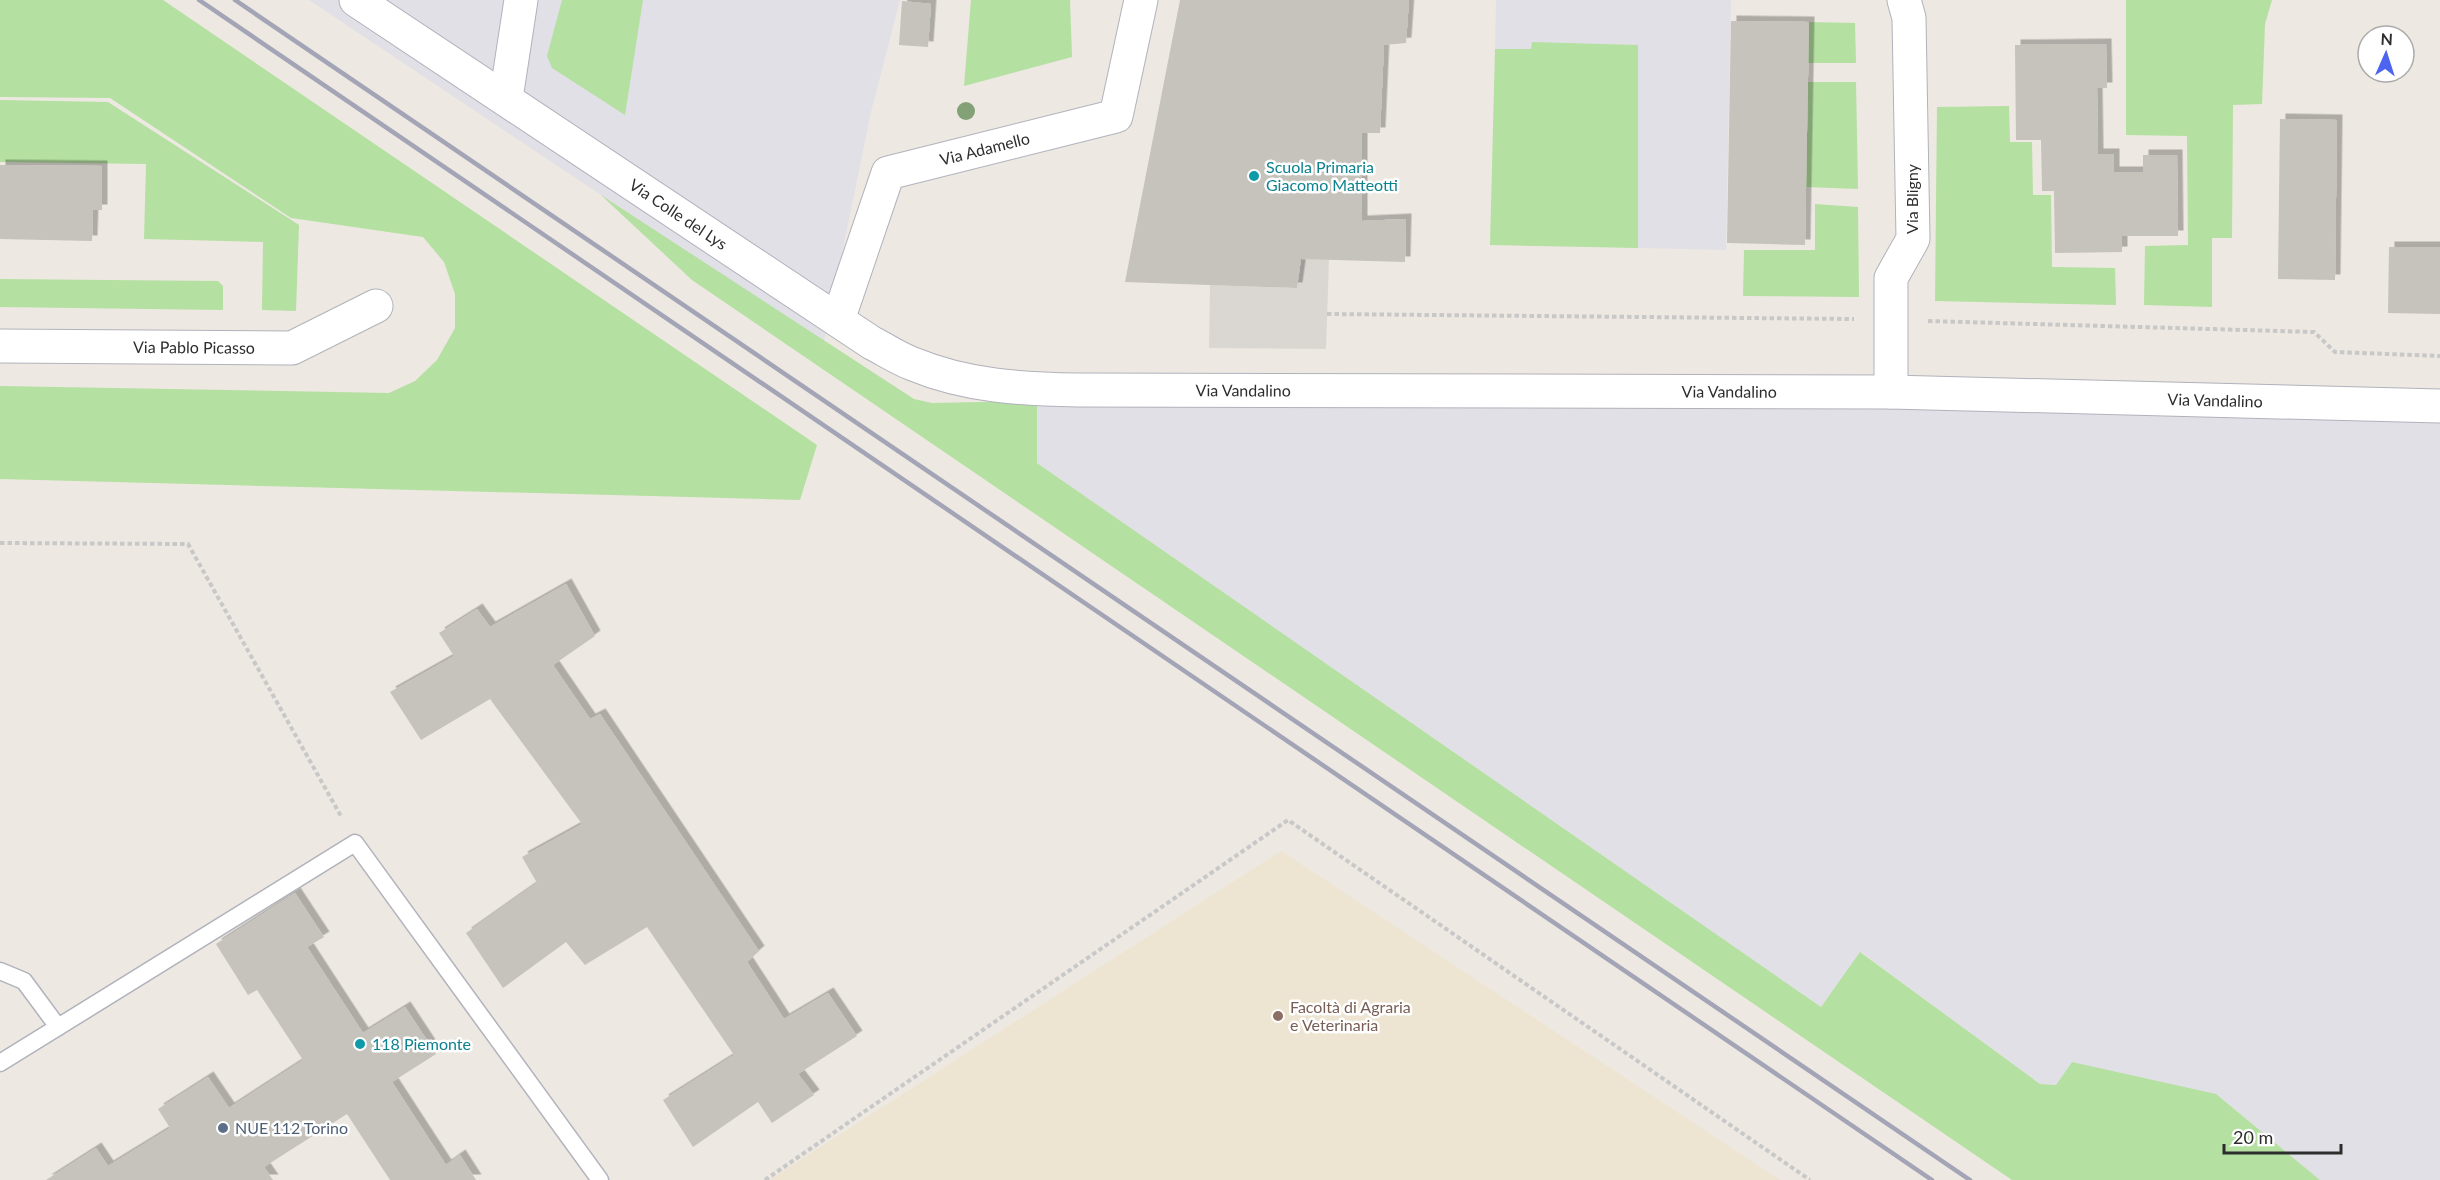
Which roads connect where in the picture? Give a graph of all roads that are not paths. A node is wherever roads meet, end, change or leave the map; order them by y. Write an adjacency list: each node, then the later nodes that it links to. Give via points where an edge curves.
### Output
1 (356, 0): 5 (street, Via Colle del Lys)
2 (521, 0): 5 (street)
3 (1142, 0): 7 (street, Via Adamello, via 1116,116 888,172)
4 (1904, 0): 10 (street, Via Bligny, via 1909,18 1913,239 1891,278)
5 (506, 98): 7 (street, Via Colle del Lys)
6 (376, 306): 8 (street, Via Pablo Picasso, via 292,348)
7 (838, 320): 9 (street, Via Colle del Lys, via 913,364 964,380)
8 (0, 346)
9 (1018, 388): 10 (street, Via Vandalino)
10 (1891, 392): 11 (street, Via Vandalino)
11 (2440, 406)
12 (0, 971): 13 (lane, via 24,981)
13 (58, 1027): 14 (lane); 15 (lane, via 355,843)
14 (0, 1063)
15 (600, 1180)

